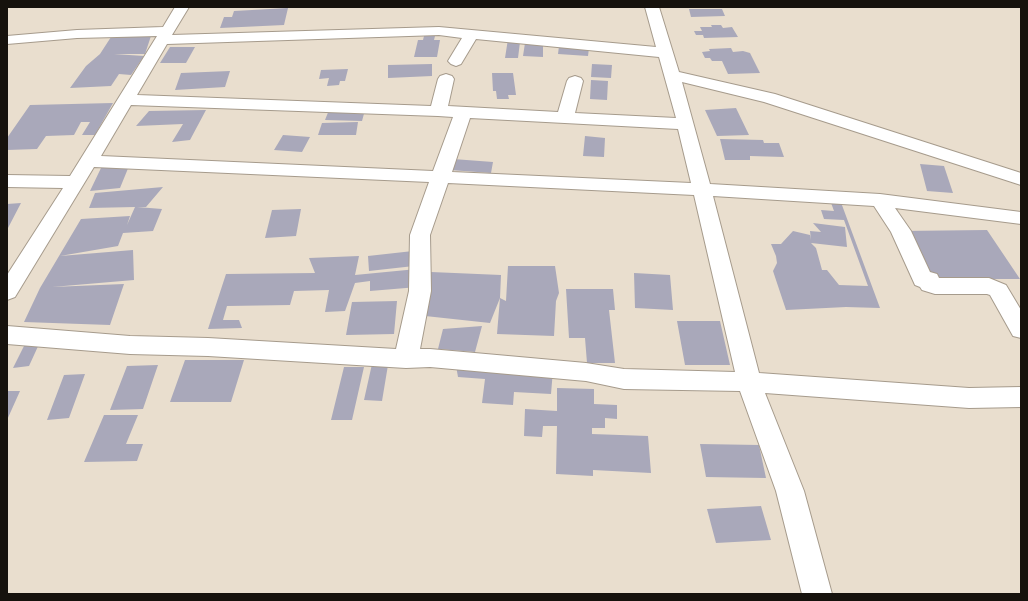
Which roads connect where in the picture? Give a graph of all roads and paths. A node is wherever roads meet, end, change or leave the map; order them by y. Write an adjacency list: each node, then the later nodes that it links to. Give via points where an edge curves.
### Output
1 (182, 7): 4 (street)
2 (652, 7): 6 (street)
3 (472, 34): 4 (street, via 439,31); 6 (street); 7 (street)
4 (165, 35): 5 (street, via 77,34); 11 (street)
5 (7, 40)
6 (666, 53): 8 (street)
7 (456, 61)
8 (672, 75): 15 (street); 18 (street, via 769,98)
9 (446, 79): 12 (street)
10 (575, 81): 14 (street)
11 (126, 100): 12 (street); 16 (street)
12 (438, 111): 13 (street)
13 (463, 113): 14 (street); 17 (street)
14 (565, 118): 15 (street)
15 (686, 124): 21 (street)
16 (89, 161): 17 (street); 20 (street)
17 (440, 177): 21 (street); 27 (street, via 420,235 420,291)
18 (1021, 179)
19 (7, 181): 20 (street)
20 (76, 182): 24 (street)
21 (702, 189): 22 (street); 28 (street)
22 (880, 200): 23 (street); 25 (street, via 901,231 923,280 929,279 930,285 935,286 993,287 998,290)
23 (1021, 218)
24 (7, 292)
25 (1021, 330)
26 (7, 335): 27 (street, via 130,345)
27 (406, 359): 28 (street, via 430,358 586,372 624,379)
28 (749, 382): 29 (street, via 969,398); 30 (street, via 790,491)
29 (1021, 397)
30 (817, 594)

